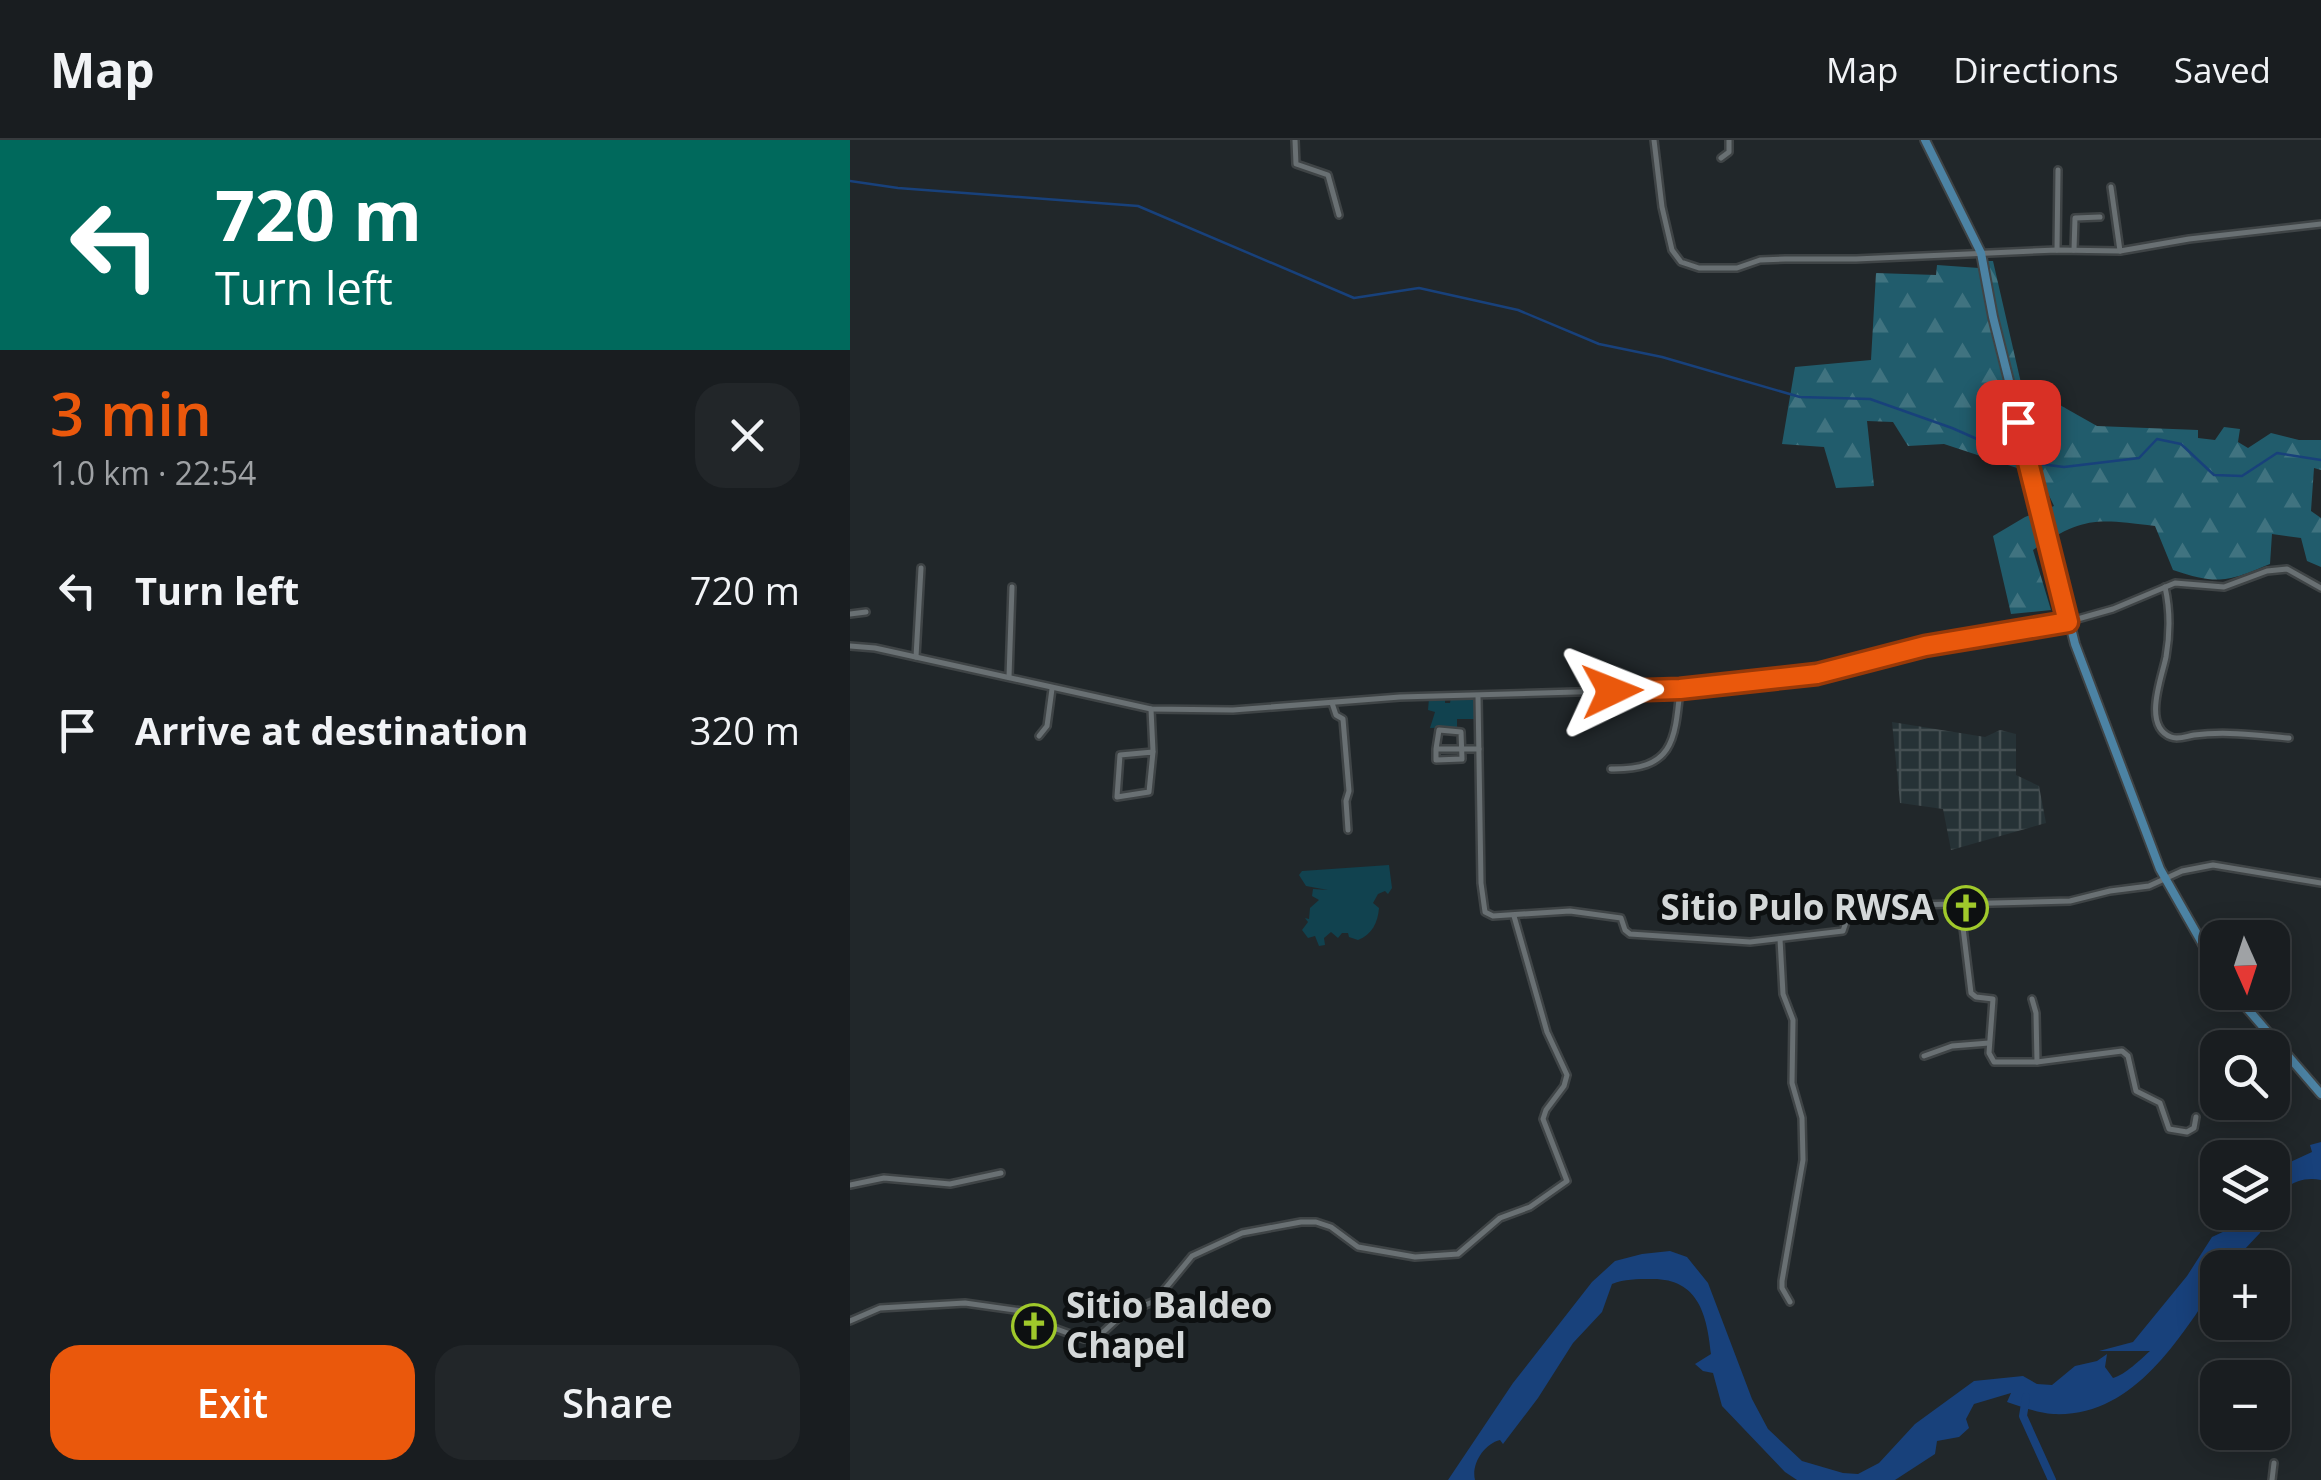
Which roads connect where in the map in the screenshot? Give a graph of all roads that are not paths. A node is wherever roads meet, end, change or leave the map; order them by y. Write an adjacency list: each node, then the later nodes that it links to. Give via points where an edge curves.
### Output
1 (1294, 140): 8 (street, via 1296,164 1328,175)
2 (1654, 140): 14 (street, via 1670,244 1686,265)
3 (1729, 140): 5 (street)
4 (1926, 140): 14 (main road)
5 (1721, 158)
6 (2058, 170): 11 (street)
7 (2112, 188): 13 (street)
8 (1339, 214)
9 (2100, 217): 12 (street, via 2074,218)
10 (2321, 224): 13 (street)
11 (2057, 250): 12 (street); 14 (street)
12 (2074, 250): 13 (street)
13 (2120, 251)
14 (1981, 253): 21 (main road)
15 (921, 568): 23 (street)
16 (2165, 586): 18 (street, via 2224,588 2288,569); 21 (street); 31 (street, via 2169,622 2156,714 2162,730 2179,738)
17 (1012, 588): 24 (street)
18 (2321, 588)
19 (866, 612): 20 (street)
20 (850, 614)
21 (2068, 622): 26 (street, via 1925,646 1817,674); 38 (main road)
22 (850, 646): 23 (street)
23 (916, 657): 24 (street)
24 (1008, 677): 25 (street)
25 (1052, 689): 29 (street); 30 (street, via 1047,726)
26 (1680, 689): 27 (street); 36 (street, via 1676,732 1658,760)
27 (1478, 695): 28 (street); 32 (street)
28 (1332, 703): 29 (street); 37 (street, via 1343,719)
29 (1151, 710): 35 (street)
30 (1039, 736)
31 (2289, 738)
32 (1478, 748): 34 (street); 41 (street, via 1482,906 1493,916)
33 (1436, 749): 34 (street); 34 (street, via 1436,760 1461,761); 34 (street, via 1439,730 1460,730)
34 (1462, 749)
35 (1153, 752): 35 (street, via 1149,792 1117,796 1120,756)
36 (1611, 769)
37 (1348, 830)
38 (2165, 878): 39 (street, via 2213,865); 40 (street, via 2070,901); 43 (main road)
39 (2321, 883)
40 (1960, 904): 42 (street, via 1864,912 1848,916 1843,931); 46 (street, via 1971,993 1992,999)
41 (1514, 916): 42 (street, via 1580,911 1621,918 1630,934); 54 (street, via 1547,1032 1566,1068 1564,1086 1544,1119 1567,1181 1500,1218 1469,1248 1415,1257 1358,1247 1331,1227 1301,1222 1242,1233 1204,1249 1155,1300 1092,1338 1022,1311 965,1303 880,1308)
42 (1780, 939): 53 (street, via 1783,994 1793,1020 1792,1083 1802,1118 1803,1160 1782,1280)
43 (2200, 939)
44 (2032, 999): 48 (street)
45 (2249, 1010): 49 (main road)
46 (1990, 1043): 47 (street); 48 (street, via 1994,1062)
47 (1924, 1056)
48 (2037, 1062): 50 (street, via 2122,1051 2136,1091 2160,1102 2169,1129 2187,1132)
49 (2321, 1094)
50 (2196, 1118)
51 (1002, 1172): 52 (street, via 950,1184 884,1178)
52 (850, 1185)
53 (1790, 1302)
54 (850, 1321)
55 (2274, 1463): 56 (street)
56 (2272, 1480)

